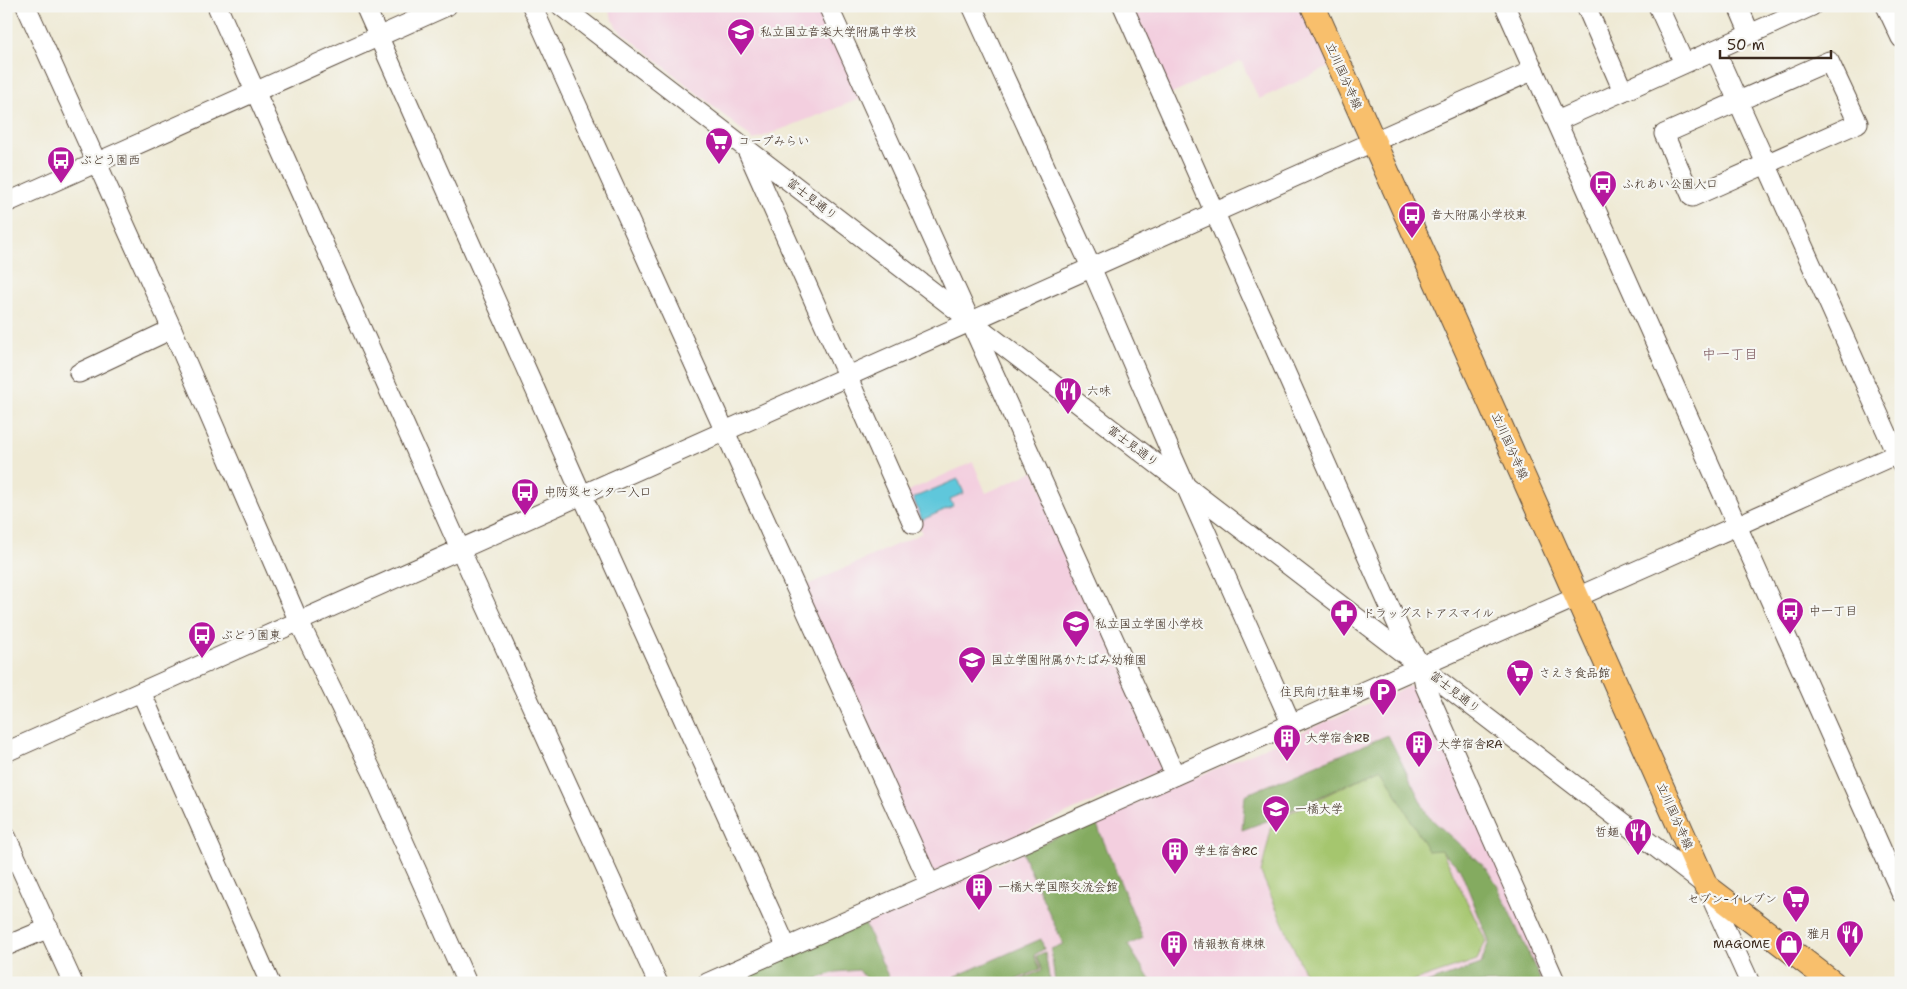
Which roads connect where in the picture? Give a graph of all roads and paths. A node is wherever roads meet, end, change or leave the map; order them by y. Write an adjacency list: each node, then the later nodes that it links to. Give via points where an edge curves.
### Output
1 (26, 6): 29 (street)
2 (218, 6): 24 (street)
3 (365, 6): 18 (street)
4 (447, 6): 18 (street)
5 (532, 6): 38 (street)
6 (561, 6): 28 (street, 富士見通り)
7 (828, 6): 34 (street)
8 (972, 6): 33 (street)
9 (1123, 6): 32 (street)
10 (1313, 6): 27 (main road, 立川国分寺線)
11 (1505, 6): 22 (street)
12 (1586, 6): 23 (street)
13 (1658, 6): 21 (street)
14 (1738, 6): 17 (street)
15 (1812, 6): 17 (street)
16 (1886, 6): 19 (street)
17 (1750, 34): 20 (street)
18 (379, 37): 24 (street); 41 (street)
19 (1901, 38)
20 (1715, 50): 21 (street); 25 (street)
21 (1684, 64): 23 (street)
22 (1534, 70): 26 (street); 27 (street)
23 (1623, 91): 26 (street)
24 (256, 92): 29 (street); 44 (street)
25 (1739, 102): 30 (street); 30 (street, via 1664,134 1692,197); 30 (street, via 1829,61 1858,123)
26 (1557, 121): 43 (street)
27 (1373, 140): 32 (street); 45 (main road, 立川国分寺線)
28 (746, 149): 34 (street, 富士見通り); 37 (street)
29 (97, 163): 31 (street); 35 (street)
30 (1766, 164): 39 (street)
31 (6, 203)
32 (1215, 212): 33 (street); 47 (street, via 1403,637)
33 (1091, 267): 34 (street); 40 (street)
34 (969, 321): 37 (street); 40 (street, 富士見通り); 51 (street)
35 (172, 329): 36 (street); 46 (street)
36 (79, 373)
37 (847, 376): 38 (street); 42 (street)
38 (724, 431): 41 (street); 53 (street)
39 (1899, 457): 43 (street)
40 (1186, 486): 47 (street, 富士見通り); 49 (street)
41 (582, 495): 44 (street); 58 (street)
42 (913, 524)
43 (1737, 526): 45 (street); 55 (street)
44 (460, 549): 46 (street); 62 (street)
45 (1577, 597): 47 (street); 54 (main road, 立川国分寺線)
46 (299, 622): 48 (street); 61 (street, via 373,773)
47 (1421, 666): 49 (street); 54 (street, 富士見通り); 64 (street, via 1425,686)
48 (141, 692): 50 (street); 60 (street)
49 (1291, 723): 51 (street)
50 (6, 752)
51 (1175, 775): 53 (street)
52 (6, 836): 56 (street)
53 (930, 884): 58 (street)
54 (1706, 886): 65 (street); 66 (main road)
55 (1901, 893)
56 (49, 928): 57 (street); 59 (street)
57 (6, 946)
58 (787, 948): 63 (street)
59 (73, 983)
60 (270, 983)
61 (467, 983)
62 (658, 983)
63 (707, 983)
64 (1556, 983)
65 (1750, 983)
66 (1833, 983)

